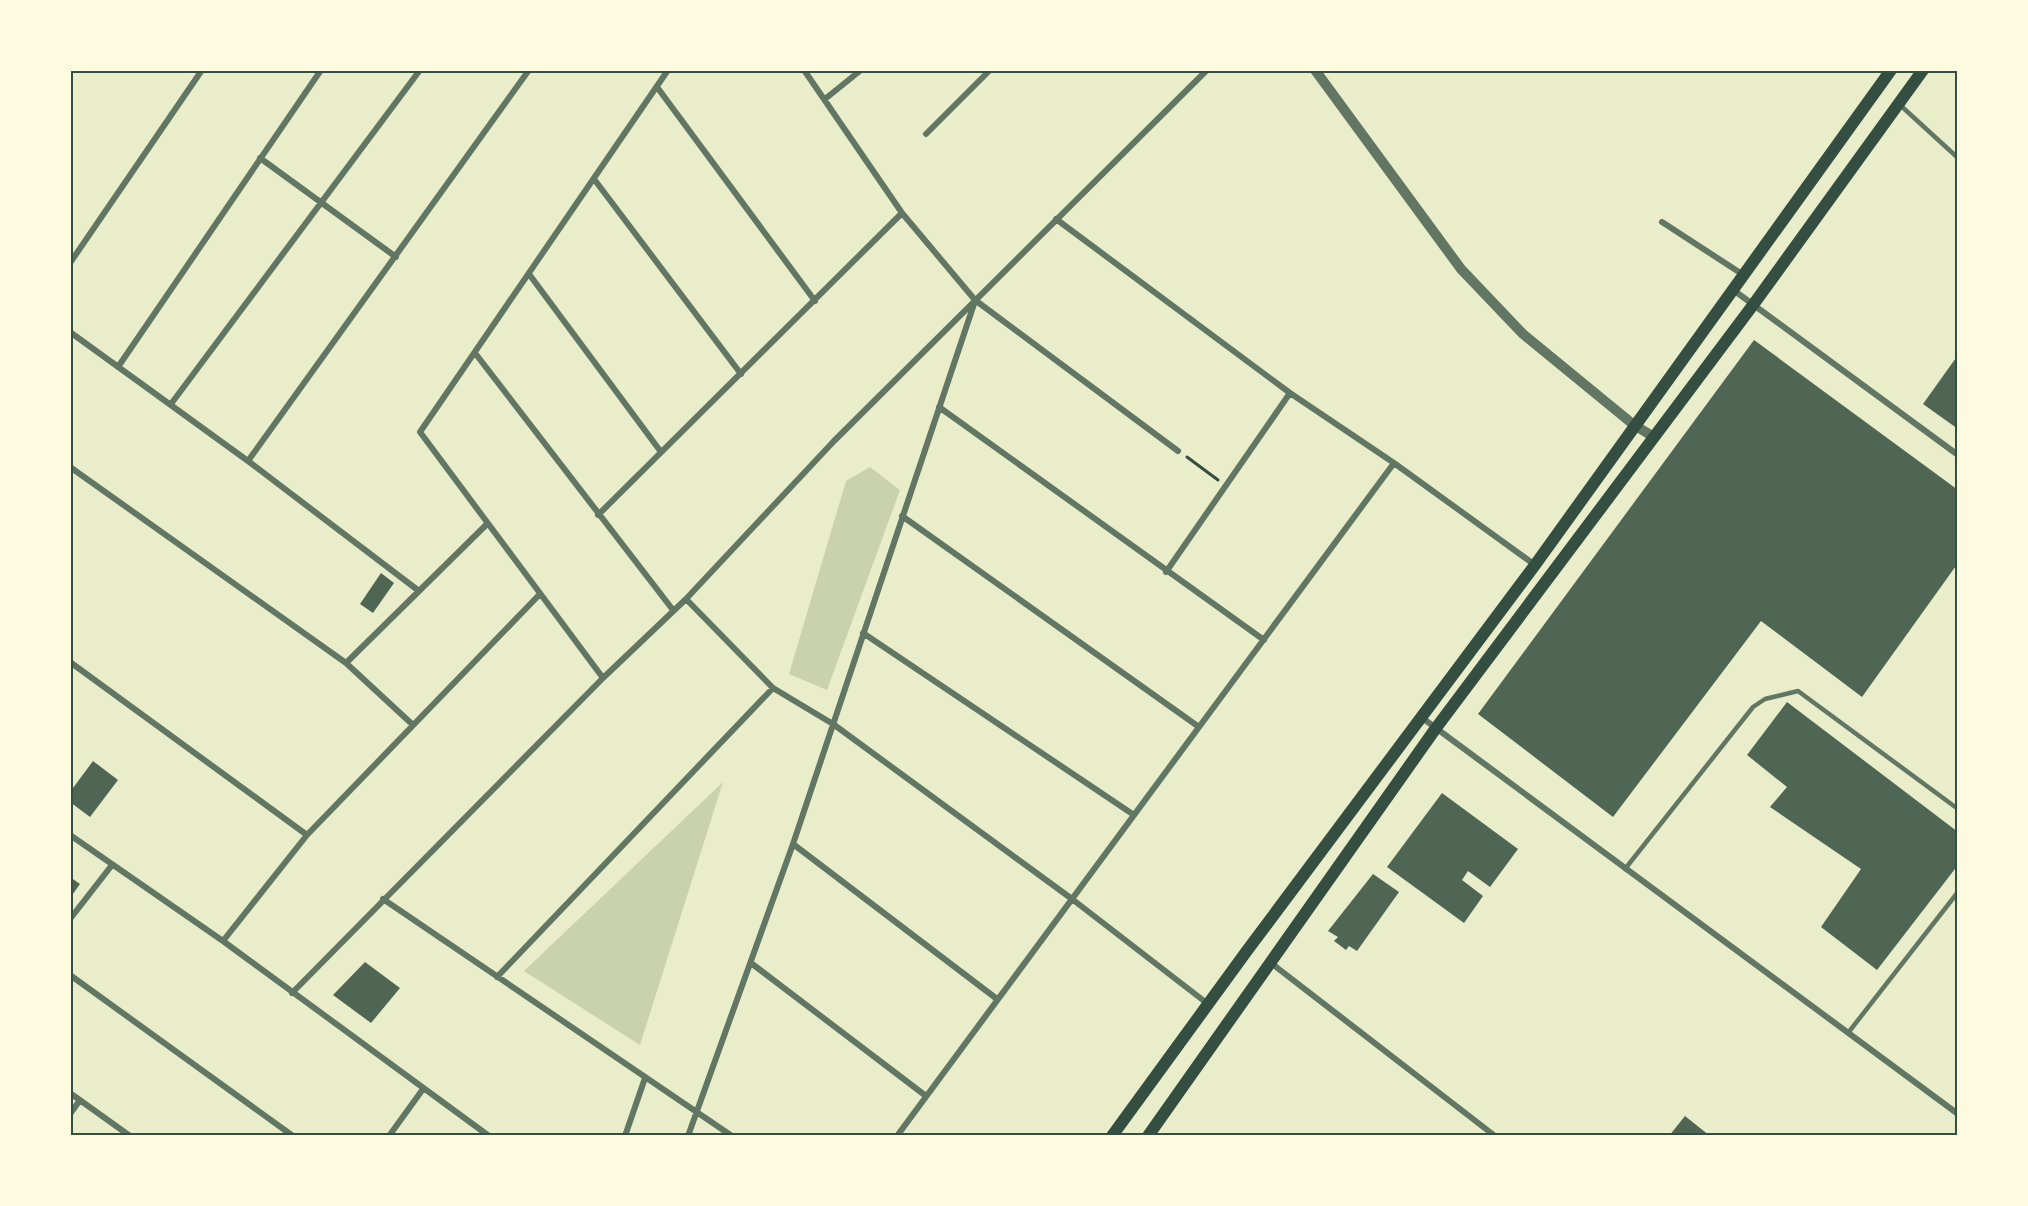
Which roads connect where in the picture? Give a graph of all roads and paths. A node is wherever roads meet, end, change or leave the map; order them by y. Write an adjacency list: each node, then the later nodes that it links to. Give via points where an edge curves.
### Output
1 (202, 70): 25 (street)
2 (321, 70): 17 (street)
3 (420, 70): 20 (street)
4 (529, 70): 24 (street)
5 (668, 70): 13 (street)
6 (804, 70): 14 (street)
7 (861, 70): 14 (street)
8 (990, 70): 16 (street)
9 (1207, 70): 22 (street)
10 (1315, 70): 39 (street, via 1461,269 1523,334)
11 (1891, 70): 27 (main road)
12 (1923, 70): 15 (main road)
13 (657, 87): 19 (street); 30 (street)
14 (825, 99): 21 (street)
15 (1899, 104): 18 (lane); 31 (main road)
16 (926, 134)
17 (260, 158): 20 (street); 34 (street)
18 (1958, 158)
19 (594, 179): 26 (street); 35 (street)
20 (320, 204): 24 (street); 37 (street)
21 (902, 213): 29 (street); 30 (street)
22 (1056, 219): 29 (street); 36 (street)
23 (1662, 222): 27 (street)
24 (396, 257): 44 (street)
25 (70, 263)
26 (529, 274): 33 (street); 42 (street)
27 (1742, 274): 28 (main road)
28 (1732, 289): 31 (street); 39 (main road)
29 (975, 300): 38 (street); 41 (street); 55 (street, via 834,441)
30 (815, 301): 35 (street)
31 (1753, 305): 40 (main road); 43 (street)
32 (70, 332): 34 (street)
33 (475, 353): 48 (street); 50 (street, via 420,432)
34 (118, 367): 37 (street)
35 (741, 374): 42 (street)
36 (1290, 393): 45 (street); 47 (street)
37 (171, 404): 44 (street)
38 (939, 407): 49 (street); 52 (street)
39 (1634, 424): 40 (street); 51 (main road)
40 (1654, 437): 67 (main road)
41 (1178, 451): 47 (path)
42 (661, 452): 48 (street)
43 (1958, 455)
44 (248, 460): 53 (street)
45 (1394, 463): 51 (street); 58 (street)
46 (70, 467): 60 (street)
47 (1226, 486): 52 (street)
48 (598, 515): 56 (street)
49 (903, 516): 57 (street); 66 (street)
50 (487, 524): 53 (street); 54 (street)
51 (1535, 566): 63 (main road)
52 (1166, 572): 58 (street)
53 (419, 591): 60 (street)
54 (539, 595): 61 (street); 65 (street)
55 (686, 599): 56 (street); 62 (street)
56 (673, 610): 61 (street)
57 (863, 633): 64 (street); 69 (street)
58 (1264, 640): 66 (street)
59 (70, 662): 71 (street)
60 (346, 663): 65 (street)
61 (603, 678): 76 (street)
62 (773, 688): 64 (street); 83 (street)
63 (1421, 716): 67 (street); 86 (main road)
64 (833, 724): 72 (street); 77 (street)
65 (413, 725): 71 (street)
66 (1199, 727): 69 (street)
67 (1436, 728): 74 (street); 81 (main road)
68 (1958, 809): 74 (lane, via 1798,691 1765,699 1753,707)
69 (1134, 815): 77 (street)
70 (70, 835): 73 (street)
71 (307, 835): 79 (street)
72 (793, 844): 80 (street); 85 (street)
73 (112, 865): 78 (street); 79 (street)
74 (1625, 869): 87 (street)
75 (1958, 892): 87 (lane)
76 (383, 899): 83 (street); 84 (street)
77 (1072, 899): 85 (street); 86 (street)
78 (70, 919)
79 (223, 940): 84 (street)
80 (751, 963): 91 (street); 93 (street)
81 (1271, 963): 105 (main road); 106 (street)
82 (70, 975): 97 (street)
83 (497, 977): 88 (street)
84 (292, 993): 89 (street)
85 (997, 999): 91 (street)
86 (1208, 1004): 104 (main road)
87 (1848, 1033): 95 (street)
88 (645, 1078): 93 (street); 100 (street)
89 (423, 1089): 98 (street); 99 (street)
90 (70, 1093): 92 (street)
91 (926, 1096): 103 (street)
92 (80, 1100): 94 (street); 96 (street)
93 (696, 1112): 101 (street); 102 (street)
94 (70, 1114)
95 (1958, 1114)
96 (130, 1136)
97 (293, 1136)
98 (389, 1136)
99 (489, 1136)
100 (625, 1136)
101 (688, 1136)
102 (732, 1136)
103 (897, 1136)
104 (1112, 1136)
105 (1148, 1136)
106 (1495, 1136)

